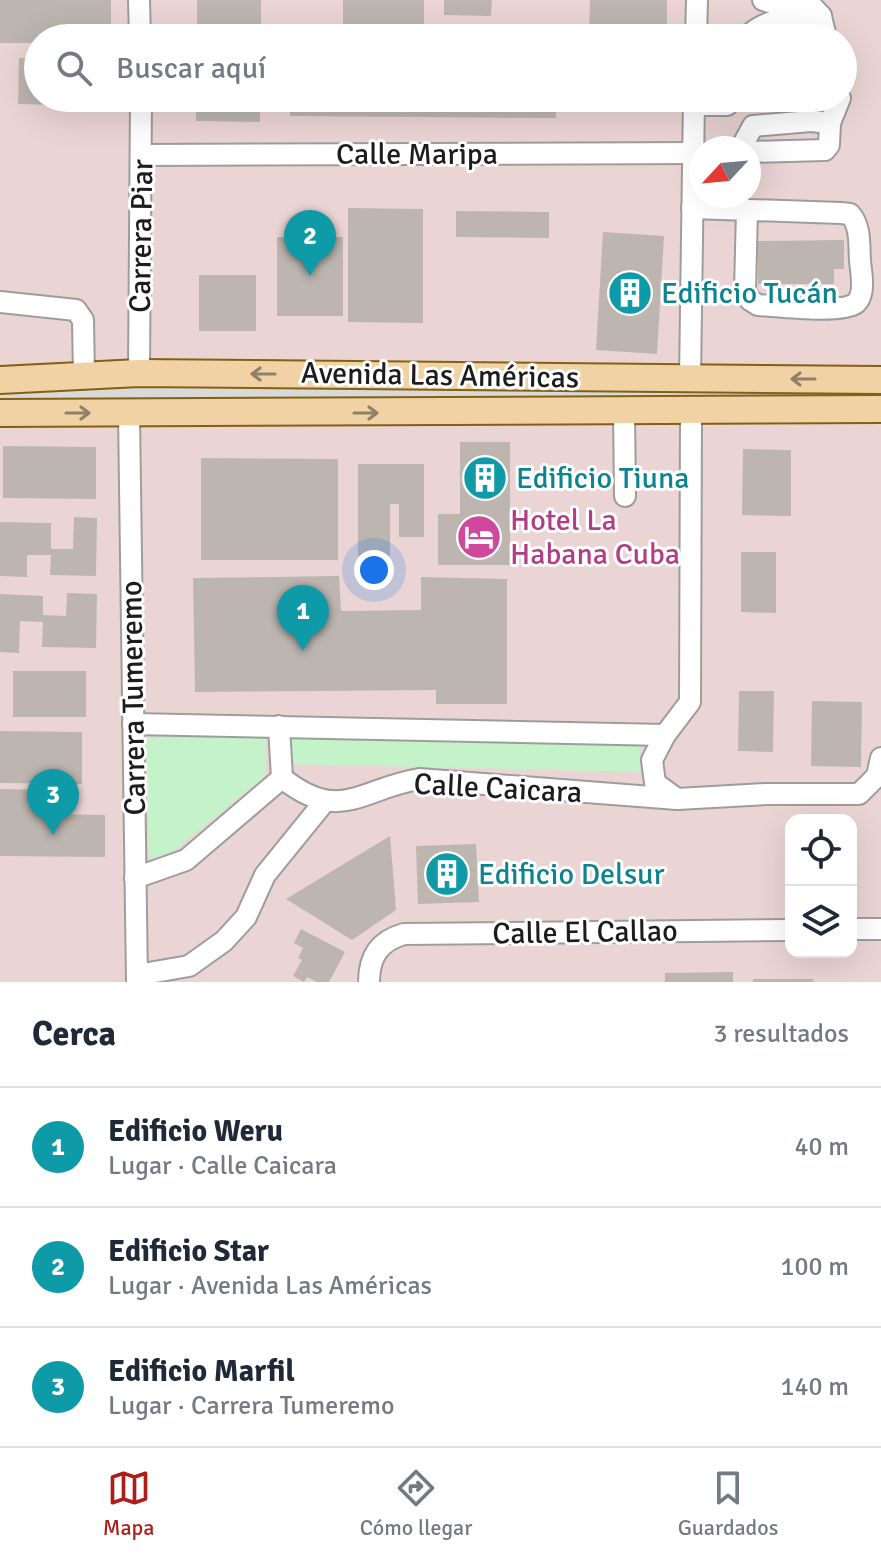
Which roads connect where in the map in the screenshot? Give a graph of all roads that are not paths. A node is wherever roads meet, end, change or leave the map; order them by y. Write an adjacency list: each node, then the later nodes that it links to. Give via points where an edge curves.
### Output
1 (139, 0): 5 (street)
2 (697, 0): 6 (street)
3 (763, 0): 4 (street, via 809,3)
4 (821, 16): 7 (street); 8 (street)
5 (140, 24)
6 (696, 24)
7 (764, 24)
8 (825, 24)
9 (141, 112): 17 (street, Carrera Piar)
10 (695, 112): 13 (street)
11 (834, 112): 12 (street)
12 (830, 123): 14 (street, via 753,126); 15 (street, via 825,150)
13 (696, 136)
14 (748, 136)
15 (761, 152)
16 (689, 154): 17 (street, Calle Maripa)
17 (142, 155): 21 (street, Carrera Piar)
18 (692, 208): 19 (street); 23 (street)
19 (747, 210): 19 (street, via 850,214 857,222 862,282 856,303 842,308 758,305 750,300 745,291)
20 (0, 302): 22 (street, via 76,310 83,320)
21 (139, 373): 22 (main road, Avenida Las Américas); 23 (main road, Avenida Las Américas, one-way to 21)
22 (84, 376): 24 (main road, Avenida Las Américas)
23 (690, 379): 25 (main road, Avenida Las Américas, one-way to 23)
24 (0, 380)
25 (881, 380)
26 (881, 409): 28 (main road, Avenida Las Américas)
27 (624, 412): 28 (main road, Avenida Las Américas); 30 (main road, Avenida Las Américas, one-way to 27); 31 (street)
28 (691, 412): 34 (street, via 690,702)
29 (0, 413): 30 (main road, Avenida Las Américas, one-way to 30)
30 (129, 414): 32 (street, Carrera Tumeremo)
31 (625, 496)
32 (133, 724): 33 (street, Calle Caicara); 39 (street, Carrera Tumeremo)
33 (279, 726): 34 (street, Calle Caicara); 36 (street)
34 (665, 735): 37 (street, via 652,760 655,783)
35 (881, 758): 37 (street, Calle Caicara, via 877,776 859,794)
36 (282, 778): 38 (street); 39 (street, via 186,860)
37 (677, 799): 38 (street, Calle Caicara, via 419,779 345,802)
38 (325, 801): 43 (street, via 265,875 246,917 224,941 189,966)
39 (135, 878): 43 (street, Carrera Tumeremo)
40 (857, 929): 41 (street)
41 (881, 929)
42 (785, 930): 44 (street, Calle El Callao, via 404,934 382,944 370,964)
43 (137, 979)
44 (369, 982)

